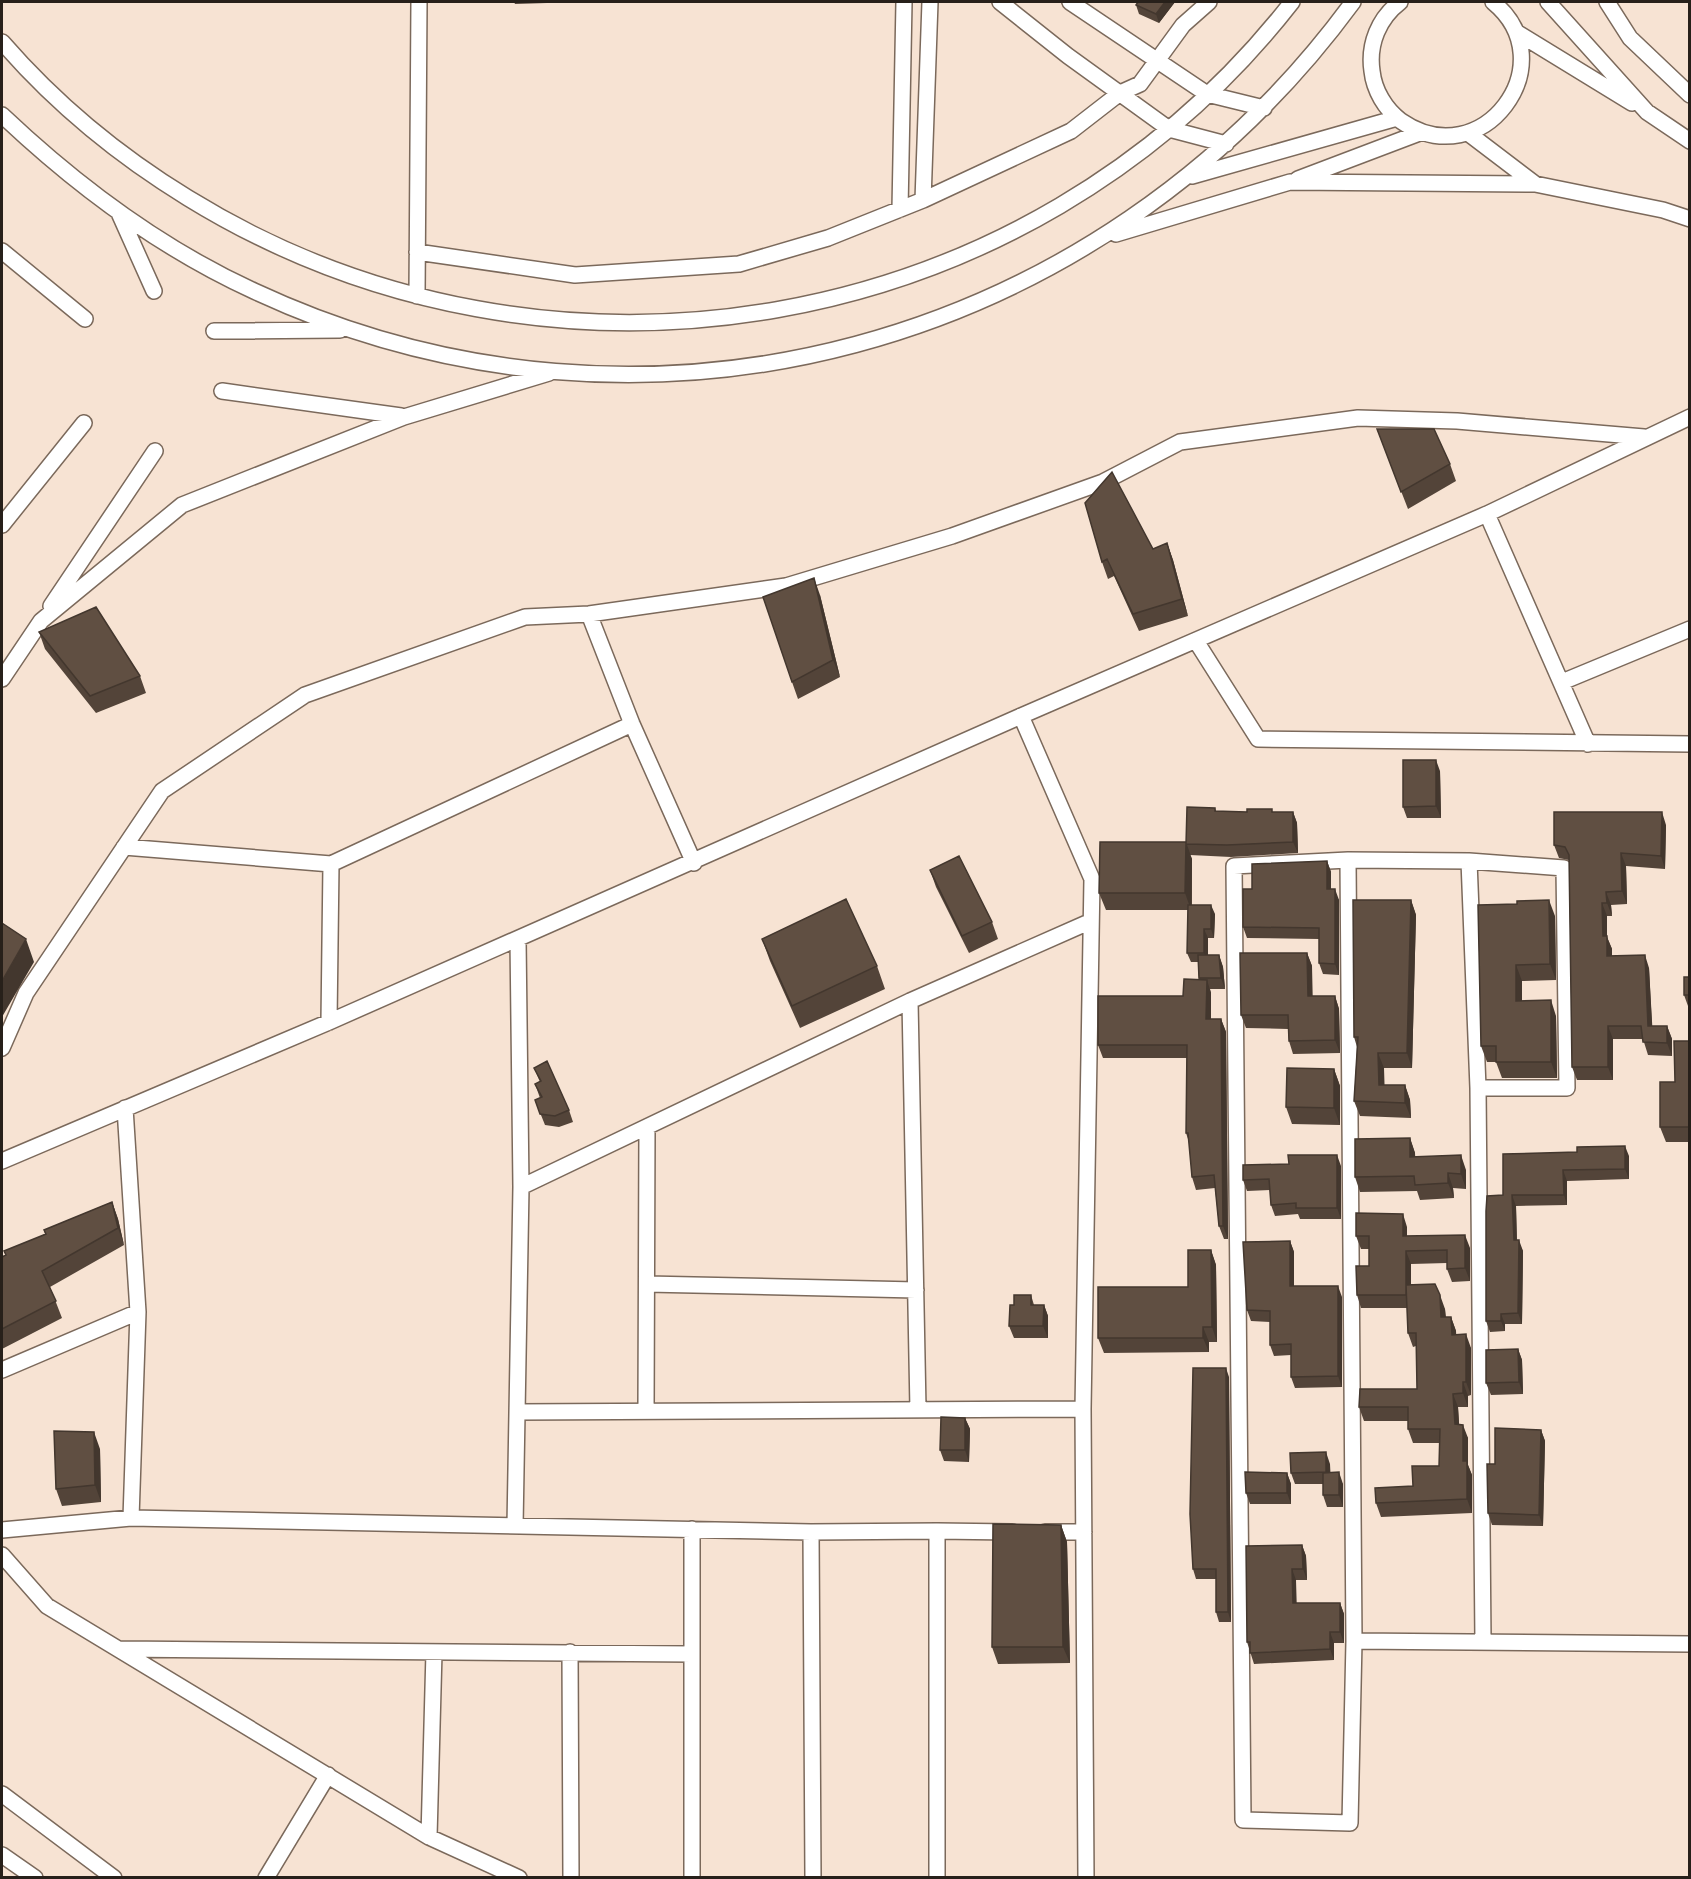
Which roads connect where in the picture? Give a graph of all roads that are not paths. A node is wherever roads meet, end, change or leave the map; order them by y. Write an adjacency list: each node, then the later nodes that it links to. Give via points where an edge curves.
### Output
1 (419, 2): 38 (street)
2 (904, 2): 33 (street)
3 (930, 2): 32 (street)
4 (1000, 2): 17 (street)
5 (1070, 2): 16 (street)
6 (1209, 2): 16 (street, via 1184,25)
7 (1292, 2): 18 (street)
8 (1353, 2): 20 (street)
9 (1400, 2): 23 (street, via 1378,28 1371,55 1374,83)
10 (1492, 2): 14 (street)
11 (1507, 2): 14 (street)
12 (1548, 2): 21 (street)
13 (1607, 2): 19 (street, via 1630,38)
14 (1513, 26): 21 (street); 26 (street, via 1521,62 1514,93 1496,117)
15 (2, 42): 40 (street, via 48,90 125,156 210,212 302,257)
16 (1157, 60): 17 (street, via 1140,84); 18 (street)
17 (1120, 93): 24 (street); 32 (street, via 1071,131)
18 (1207, 94): 20 (street); 24 (street)
19 (1689, 96)
20 (1264, 108): 28 (street)
21 (1647, 112): 27 (street)
22 (2, 115): 34 (street, via 61,169)
23 (1397, 118): 25 (street); 29 (street)
24 (1169, 129): 28 (street); 40 (street, via 1086,190 996,240 901,279 801,306 700,321 598,323 496,313)
25 (1422, 132): 26 (street, via 1453,136); 30 (street)
26 (1468, 133): 31 (street)
27 (1689, 141)
28 (1226, 144): 29 (street)
29 (1186, 178): 36 (street)
30 (1290, 183): 31 (street); 36 (street)
31 (1535, 184): 35 (street, via 1663,210)
32 (923, 200): 33 (street)
33 (900, 209): 38 (street, via 828,238 739,264 575,275)
34 (119, 213): 39 (street); 42 (street, via 254,292)
35 (1689, 219)
36 (1102, 238): 44 (street, via 1010,289 864,343 773,363 711,371)
37 (2, 251): 41 (street)
38 (417, 252): 40 (street)
39 (154, 291)
40 (417, 296)
41 (85, 319)
42 (352, 330): 43 (street); 44 (street, via 452,356)
43 (214, 331)
44 (555, 371): 46 (street)
45 (222, 390): 46 (street)
46 (404, 417): 54 (street, via 182,505)
47 (1689, 417): 49 (street)
48 (84, 423): 52 (street)
49 (1644, 437): 51 (street); 53 (street, via 1457,421 1358,418 1180,442 1102,482 952,536 786,586)
50 (155, 451): 54 (street)
51 (1486, 514): 56 (street); 58 (street)
52 (2, 525)
53 (589, 614): 60 (street); 63 (street, via 525,617 305,695 162,791)
54 (41, 621): 57 (street)
55 (1689, 629): 58 (street)
56 (1196, 641): 59 (street); 61 (street, via 1258,740)
57 (2, 679)
58 (1562, 682): 61 (street)
59 (1021, 716): 66 (street); 68 (street, via 1092,879)
60 (632, 724): 66 (street); 67 (street)
61 (1588, 744): 62 (street)
62 (1689, 744)
63 (124, 847): 67 (street); 72 (street, via 26,993)
64 (1348, 860): 65 (street); 94 (street); 94 (street, via 1234,866 1243,1820 1350,1822)
65 (1469, 861): 73 (street); 73 (street, via 1564,868 1567,1088)
66 (694, 863): 69 (street)
67 (332, 864): 71 (street)
68 (1089, 922): 70 (street); 83 (street)
69 (518, 939): 71 (street); 77 (street)
70 (910, 1001): 75 (street); 79 (street)
71 (329, 1022): 74 (street)
72 (2, 1048)
73 (1478, 1088): 95 (street)
74 (125, 1108): 76 (street); 80 (street)
75 (647, 1127): 77 (street); 78 (street)
76 (2, 1161)
77 (521, 1187): 85 (street)
78 (647, 1284): 79 (street); 84 (street)
79 (916, 1290): 82 (street)
80 (138, 1312): 81 (street); 86 (street)
81 (2, 1370)
82 (918, 1408): 83 (street); 84 (street)
83 (1083, 1409): 92 (street)
84 (646, 1411): 85 (street)
85 (518, 1412): 87 (street)
86 (131, 1518): 87 (street); 89 (street)
87 (515, 1526): 88 (street)
88 (692, 1529): 91 (street); 100 (street)
89 (2, 1530)
90 (937, 1531): 91 (street); 92 (street); 112 (street)
91 (811, 1532): 111 (street)
92 (1084, 1533): 113 (street)
93 (2, 1555): 97 (street, via 48,1606)
94 (1354, 1641): 95 (street)
95 (1483, 1642): 96 (street)
96 (1689, 1644)
97 (119, 1649): 98 (street); 101 (street)
98 (434, 1652): 99 (street); 103 (street)
99 (570, 1652): 100 (street); 109 (street)
100 (692, 1654): 110 (street)
101 (328, 1775): 103 (street); 107 (street)
102 (2, 1794): 106 (street)
103 (429, 1837): 108 (street)
104 (2, 1856): 105 (street)
105 (35, 1878)
106 (114, 1878)
107 (266, 1878)
108 (519, 1878)
109 (572, 1878)
110 (692, 1878)
111 (813, 1878)
112 (937, 1878)
113 (1086, 1878)

